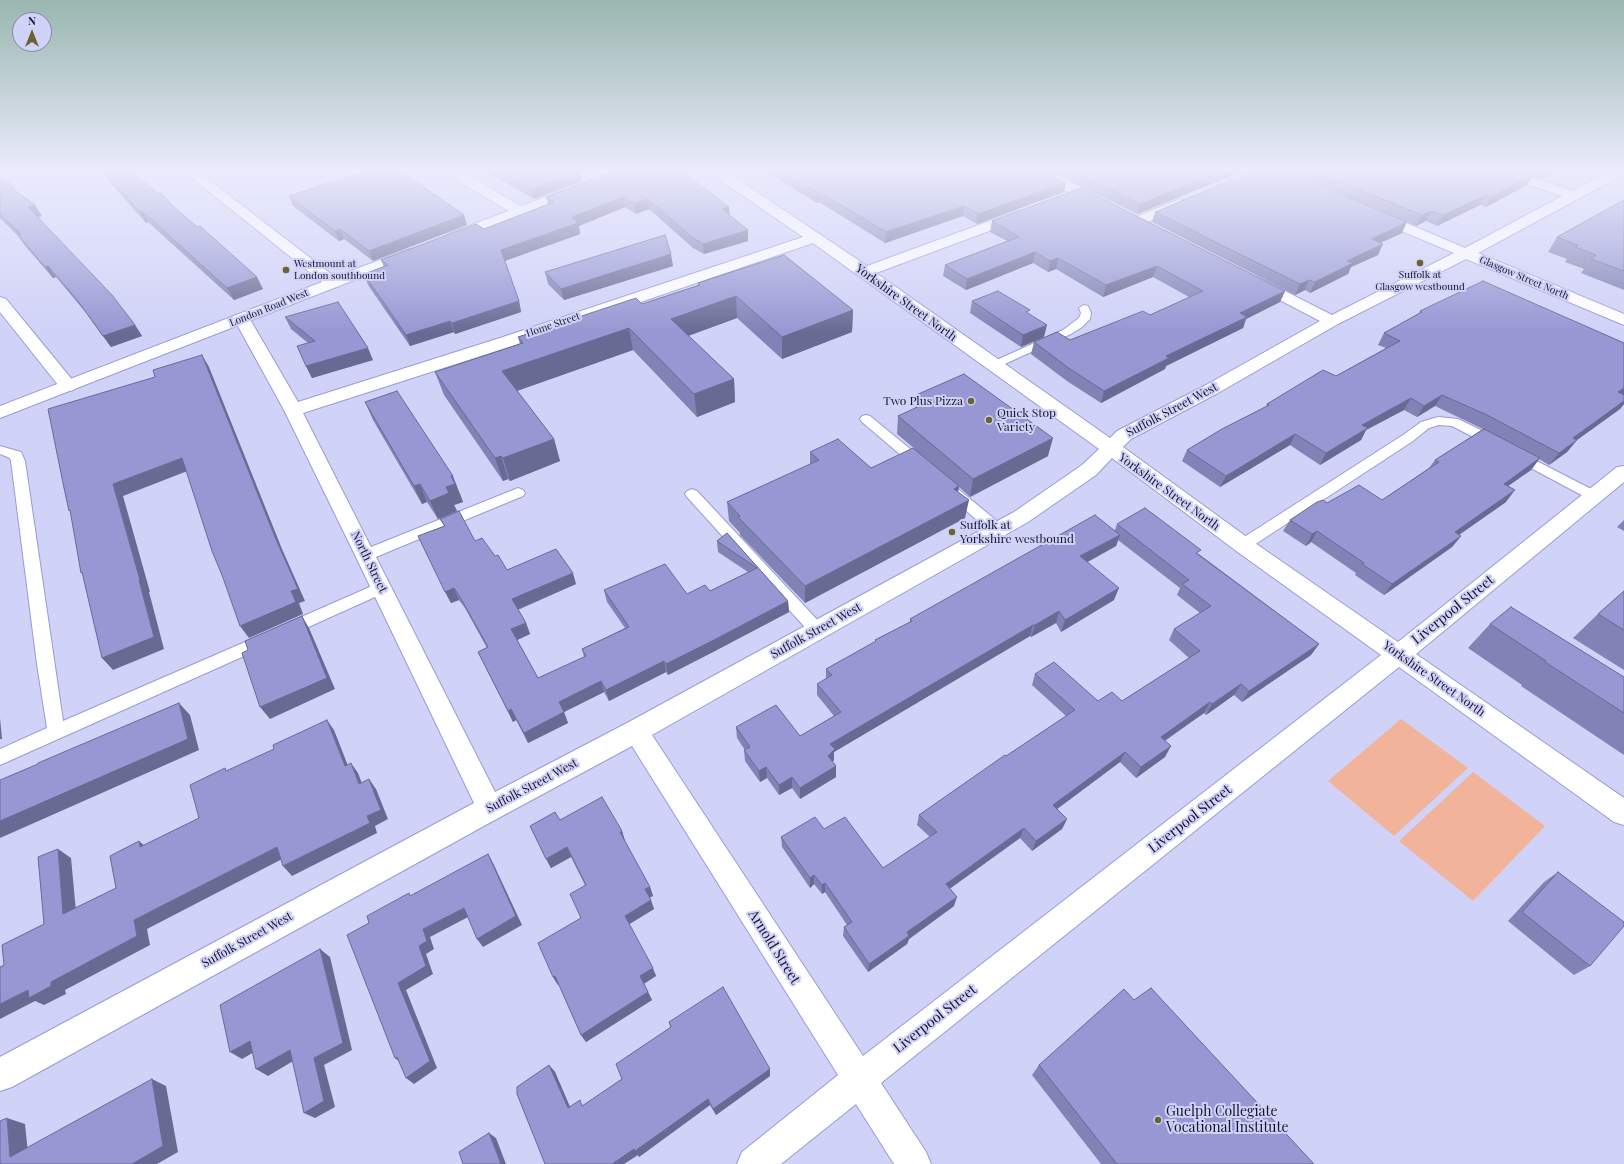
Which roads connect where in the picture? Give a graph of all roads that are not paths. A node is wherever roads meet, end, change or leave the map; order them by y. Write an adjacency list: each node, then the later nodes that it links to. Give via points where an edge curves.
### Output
1 (258, 224): 15 (street)
2 (485, 224): 10 (street)
3 (793, 224): 9 (street, Yorkshire Street North)
4 (994, 224): 13 (street)
5 (1143, 224): 8 (street)
6 (1399, 224): 12 (street, Glasgow Street North)
7 (1519, 224): 12 (street, Suffolk Street West)
8 (1156, 231)
9 (813, 238): 13 (street, Yorkshire Street North); 23 (street, Home Street, via 506,342)
10 (443, 241)
11 (421, 249): 15 (street, London Road West)
12 (1466, 253): 19 (street, Suffolk Street West); 20 (street, Glasgow Street North)
13 (865, 272): 21 (street, Yorkshire Street North)
14 (1241, 274): 19 (street)
15 (333, 283): 18 (street, London Road West)
16 (0, 302): 22 (street)
17 (1084, 308): 21 (lane, via 1084,318 1067,332)
18 (242, 319): 22 (street, London Road West); 23 (street, North Street)
19 (1332, 320): 26 (street, Suffolk Street West, via 1212,389 1124,435)
20 (1624, 320)
21 (994, 365): 26 (street, Yorkshire Street North)
22 (68, 386): 24 (street, London Road West)
23 (293, 410): 36 (street, North Street)
24 (0, 412)
25 (866, 419): 29 (lane)
26 (1110, 449): 34 (street, Suffolk Street West, via 1089,470); 35 (street, Yorkshire Street North)
27 (0, 450): 41 (lane, via 16,455 18,461)
28 (1624, 472): 33 (street, Liverpool Street)
29 (932, 475)
30 (944, 485): 34 (lane)
31 (518, 493): 36 (lane)
32 (692, 494): 38 (lane)
33 (1594, 496): 35 (lane, via 1473,431 1454,422 1438,421 1425,425); 39 (street, Liverpool Street)
34 (998, 530): 38 (street, Suffolk Street West)
35 (1243, 545): 39 (street, Yorkshire Street North)
36 (366, 554): 37 (street, North Street)
37 (381, 588): 41 (lane); 43 (street, North Street)
38 (817, 630): 40 (street, Suffolk Street West)
39 (1399, 654): 44 (street, Yorkshire Street North); 46 (street, Liverpool Street)
40 (636, 731): 43 (street, Suffolk Street West); 46 (street, Arnold Street)
41 (56, 733): 42 (lane)
42 (0, 757)
43 (490, 809): 45 (street, Suffolk Street West)
44 (1624, 813)
45 (0, 1075)
46 (859, 1080): 47 (street, Liverpool Street); 48 (street, Arnold Street)
47 (754, 1164)
48 (914, 1164)

